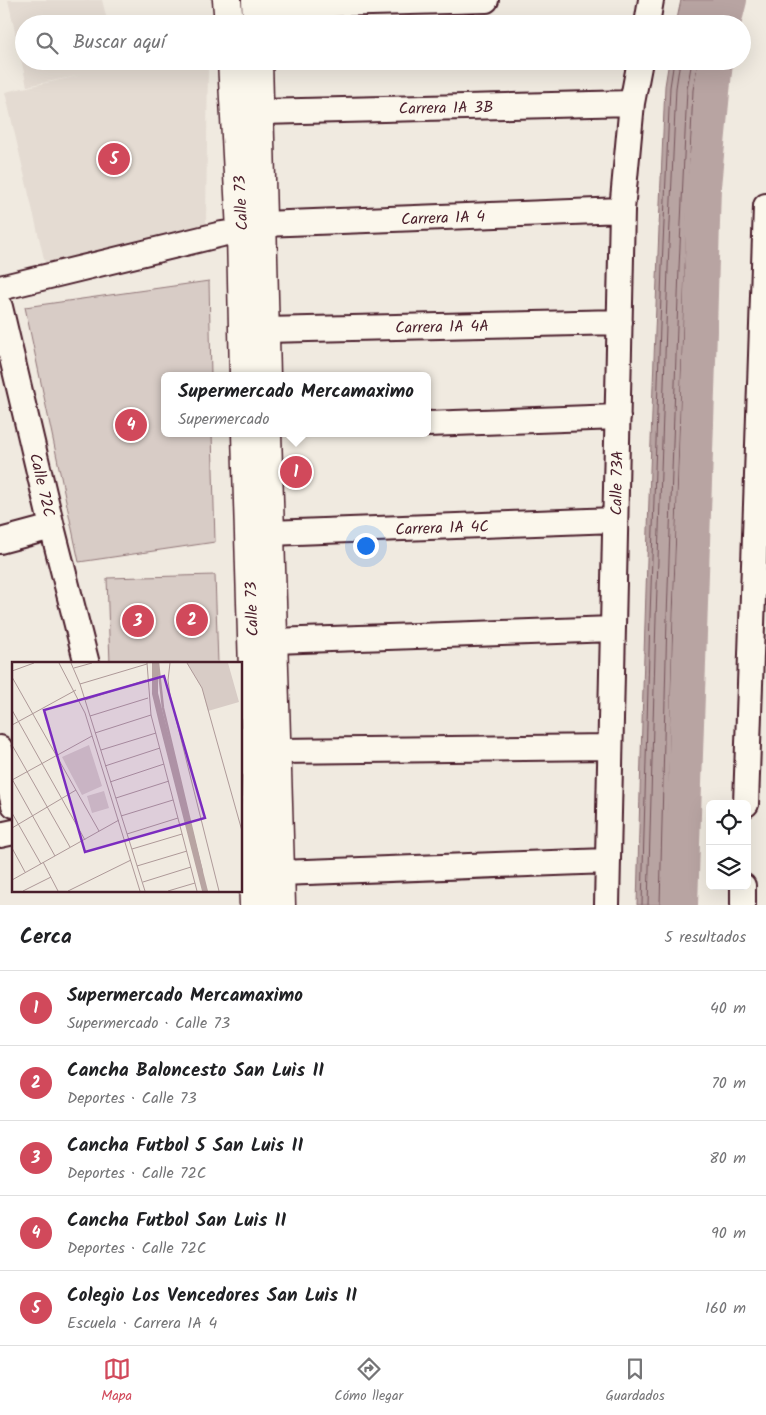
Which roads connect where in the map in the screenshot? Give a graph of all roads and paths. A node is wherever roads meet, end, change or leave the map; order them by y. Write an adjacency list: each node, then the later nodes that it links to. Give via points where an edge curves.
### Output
1 (227, 0): 5 (main road)
2 (486, 0): 4 (street)
3 (651, 0): 6 (street)
4 (256, 10)
5 (228, 15)
6 (648, 15)
7 (233, 70): 14 (main road, Calle 73)
8 (258, 70): 11 (main road, Calle 73)
9 (638, 70): 10 (street, Calle 73A)
10 (632, 102): 11 (street, Carrera 1A 3B); 13 (street, Calle 73A)
11 (260, 112): 14 (main road, Calle 73)
12 (766, 206): 37 (street)
13 (622, 210): 14 (street, Carrera 1A 4); 17 (street, Calle 73A)
14 (252, 227): 15 (street, Carrera 1A 4); 18 (main road, Calle 73); 19 (main road, Calle 73)
15 (0, 288)
16 (0, 306): 26 (street, Calle 72C)
17 (620, 322): 18 (street, Carrera 1A 4A); 21 (street, Calle 73A)
18 (265, 330): 20 (main road, Calle 73)
19 (244, 372)
20 (266, 372)
21 (618, 417): 22 (street); 25 (street, Calle 73A)
22 (431, 424)
23 (246, 437): 35 (main road, Calle 73)
24 (267, 437): 27 (main road, Calle 73)
25 (615, 520): 27 (street, Carrera 1A 4C); 29 (street, Calle 73A)
26 (52, 526): 28 (street); 31 (street, Calle 72C)
27 (270, 533): 30 (main road, Calle 73)
28 (0, 541)
29 (613, 629): 30 (street); 32 (street, Calle 73A)
30 (274, 641): 34 (main road, Calle 73)
31 (86, 662)
32 (610, 747): 34 (street); 38 (street, Calle 73A)
33 (0, 748): 36 (street)
34 (277, 752): 39 (main road, Calle 73)
35 (248, 773): 41 (main road, Calle 73)
36 (12, 797)
37 (746, 800)
38 (608, 861): 39 (street); 43 (street, Calle 73A)
39 (280, 873): 42 (main road, Calle 73)
40 (743, 890): 44 (street)
41 (254, 905)
42 (281, 905)
43 (607, 905)
44 (743, 905)

